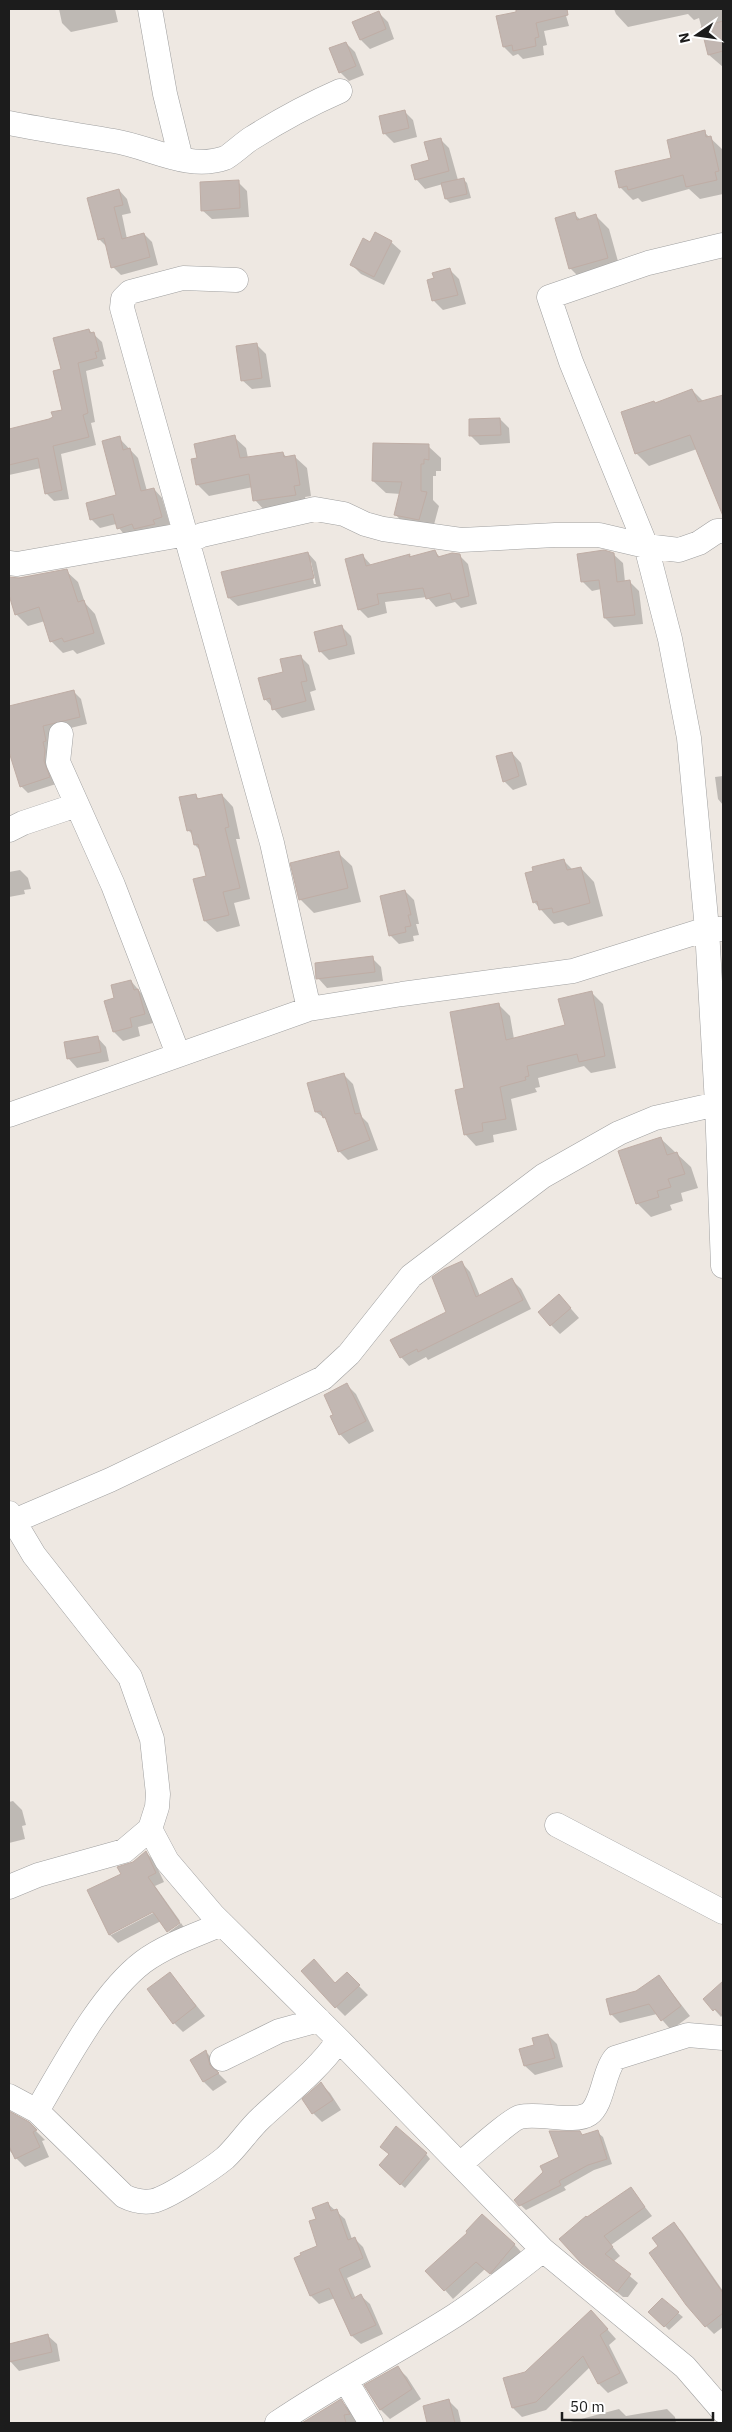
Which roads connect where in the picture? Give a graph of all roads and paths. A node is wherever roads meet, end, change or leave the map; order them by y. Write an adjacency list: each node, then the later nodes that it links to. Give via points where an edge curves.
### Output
1 (150, 9): 4 (street, via 164,94)
2 (340, 91): 4 (street, via 294,111 238,146 228,158 206,163)
3 (9, 123): 4 (street, via 70,136 116,141)
4 (181, 159)
5 (723, 245): 9 (street, via 648,263 549,298 571,362)
6 (236, 280): 8 (street, via 183,278 130,292 123,299 122,308 140,377)
7 (723, 532): 9 (street, via 717,531 699,543 679,550)
8 (188, 537): 9 (street, via 315,509 344,514 383,529 461,540 555,534 599,535); 10 (street); 15 (street, via 272,843)
9 (646, 546): 14 (street, via 670,640 689,738)
10 (9, 563)
11 (61, 734): 12 (street, via 58,762)
12 (77, 806): 13 (street); 16 (street, via 113,885)
13 (9, 830)
14 (715, 929): 15 (street, via 572,971); 17 (street)
15 (310, 1009): 16 (street)
16 (178, 1054): 18 (street)
17 (719, 1097): 19 (street); 20 (street, via 619,1133 543,1176 411,1276 349,1354 323,1378 110,1480)
18 (9, 1115)
19 (723, 1266)
20 (11, 1517): 22 (street, via 34,1555 130,1678 152,1739 158,1794)
21 (557, 1825): 24 (street)
22 (150, 1829): 23 (street, via 124,1852 38,1875); 25 (street, via 168,1861)
23 (9, 1887)
24 (723, 1912)
25 (222, 1924): 26 (street); 31 (street, via 151,1957 122,1980 64,2064)
26 (319, 2020): 28 (street); 29 (street, via 279,2032)
27 (723, 2038): 32 (street, via 688,2035 615,2058 589,2114 579,2118 533,2114 517,2118)
28 (339, 2040): 31 (street, via 307,2078 260,2119 224,2158 154,2201 138,2202 124,2196); 32 (street)
29 (222, 2059)
30 (9, 2096): 31 (street)
31 (37, 2111)
32 (460, 2164): 33 (street)
33 (543, 2250): 34 (street, via 503,2283); 35 (street, via 685,2367)
34 (346, 2381): 37 (street); 38 (street)
35 (723, 2411)
36 (723, 2419): 39 (street)
37 (277, 2423)
38 (371, 2423)
39 (712, 2423)

